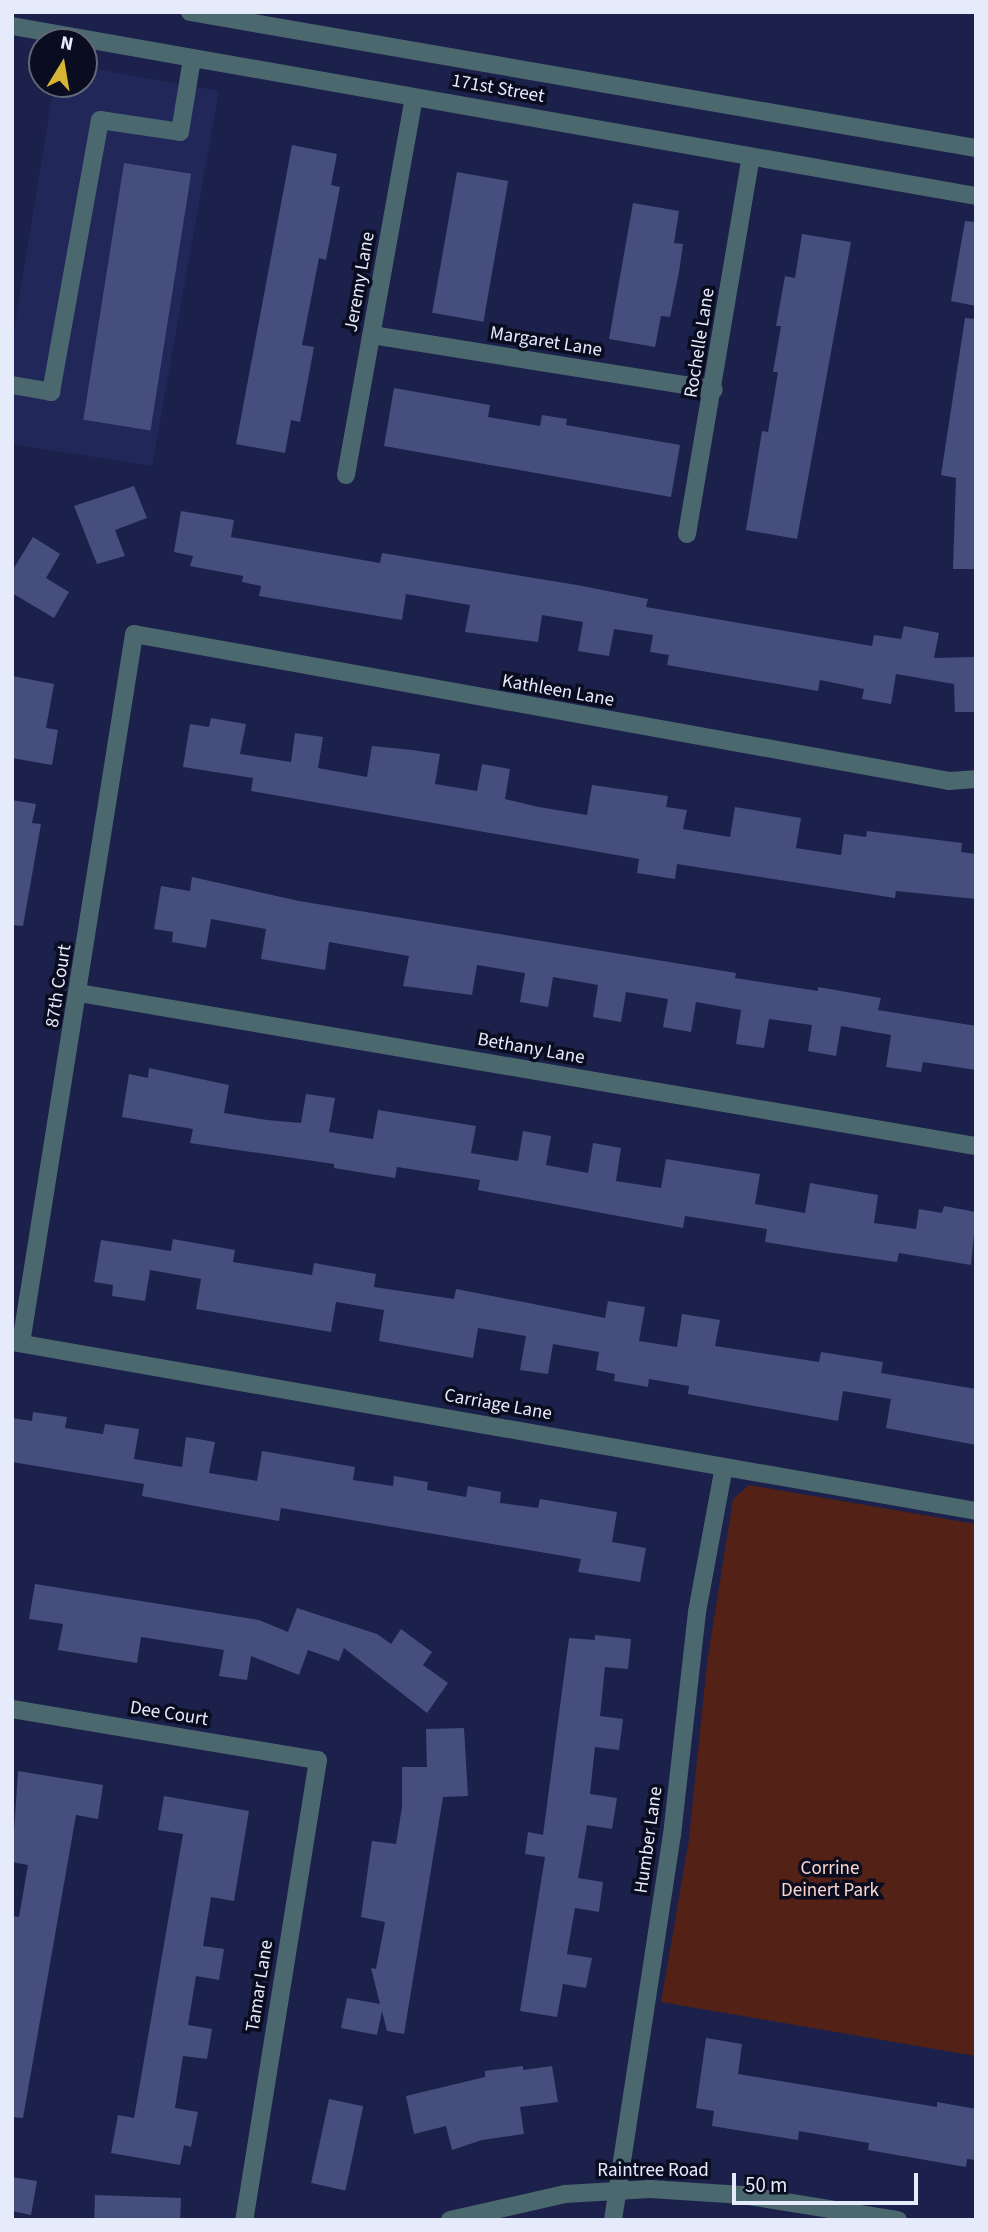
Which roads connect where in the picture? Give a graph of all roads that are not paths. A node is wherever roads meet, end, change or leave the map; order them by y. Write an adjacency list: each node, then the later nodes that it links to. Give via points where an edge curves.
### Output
1 (190, 12): 5 (street, 171st Street)
2 (12, 26): 3 (street, 171st Street)
3 (192, 59): 4 (street, 171st Street); 9 (street, via 180,132 100,120 51,392)
4 (414, 97): 6 (street, 171st Street); 8 (street, Jeremy Lane)
5 (976, 148)
6 (751, 158): 7 (street, 171st Street); 10 (street, Rochelle Lane)
7 (976, 196)
8 (372, 335): 10 (street, Margaret Lane); 11 (street, Jeremy Lane)
9 (12, 385)
10 (714, 390): 12 (street, Rochelle Lane)
11 (346, 475)
12 (687, 534)
13 (134, 634): 14 (street, Kathleen Lane, via 949,781); 15 (street, 87th Court)
14 (976, 779)
15 (79, 993): 16 (street, Bethany Lane); 17 (street, 87th Court)
16 (976, 1146)
17 (17, 1342): 18 (street, Carriage Lane)
18 (724, 1467): 19 (street, Carriage Lane); 22 (street, Humber Lane, via 697,1612 672,1835)
19 (976, 1511)
20 (12, 1709): 21 (street, Dee Court)
21 (318, 1760): 23 (street, Tamar Lane)
22 (619, 2189): 24 (street, Raintree Road, via 513,2203); 25 (street, Humber Lane); 26 (street, Raintree Road, via 743,2195)
23 (244, 2220)
24 (450, 2220)
25 (613, 2220)
26 (898, 2220)

